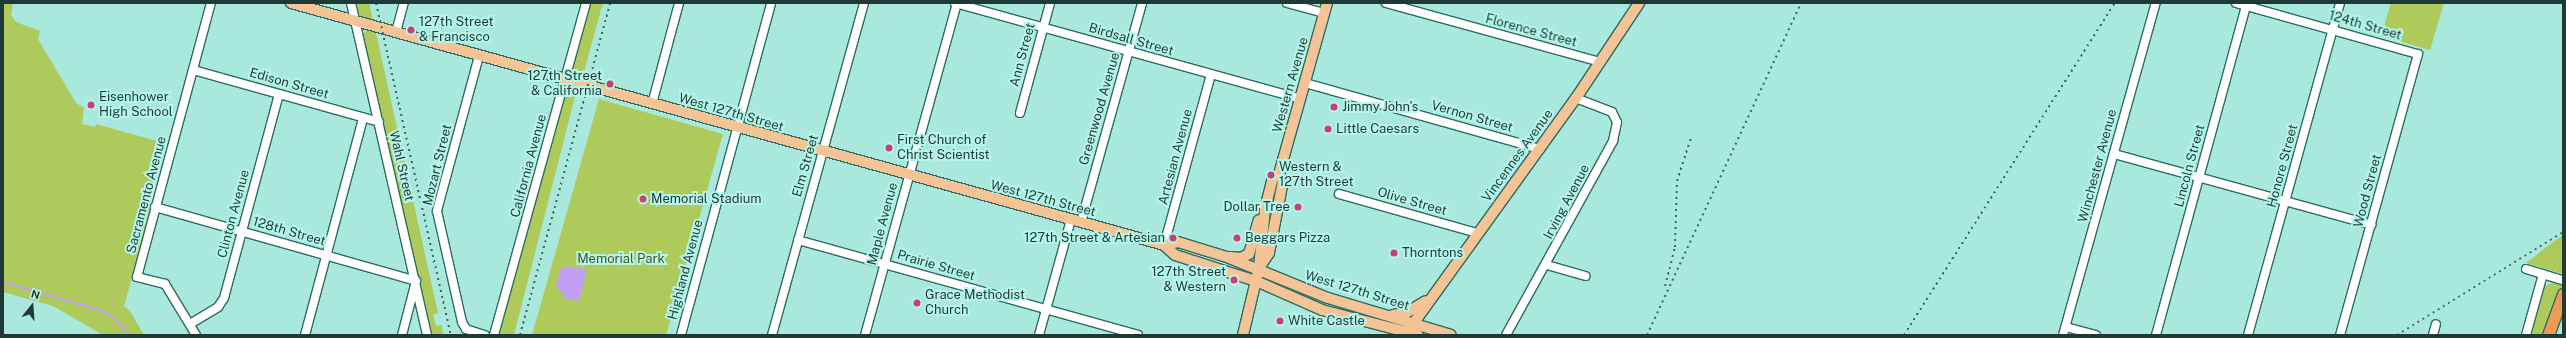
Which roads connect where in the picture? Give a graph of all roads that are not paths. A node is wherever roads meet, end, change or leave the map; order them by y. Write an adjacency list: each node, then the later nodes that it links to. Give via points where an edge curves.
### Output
1 (211, 3): 29 (street, Sacramento Avenue)
2 (291, 3): 21 (main road, West 127th Street)
3 (351, 3): 21 (street, Wahl Street)
4 (404, 3): 24 (street)
5 (586, 3): 31 (street, California Avenue)
6 (679, 3): 36 (street)
7 (771, 3): 40 (street, Highland Avenue)
8 (864, 3): 42 (street, Elm Street)
9 (956, 3): 22 (street, Birdsall Street); 45 (street, Maple Avenue)
10 (1050, 3): 22 (street, Ann Street)
11 (1142, 3): 25 (street, Greenwood Avenue)
12 (1287, 3): 20 (street)
13 (1327, 3): 20 (main road, Western Avenue)
14 (1386, 3): 28 (street, Florence Street)
15 (1639, 3): 28 (main road, Vincennes Avenue)
16 (2156, 3): 43 (street, Winchester Avenue)
17 (2236, 3): 19 (street, 124th Street)
18 (2340, 3): 23 (street, Honore Street)
19 (2247, 4): 23 (street, 124th Street); 46 (street, Lincoln Street)
20 (1324, 13): 32 (main road, Western Avenue)
21 (355, 21): 24 (main road, West 127th Street); 39 (street, Wahl Street)
22 (1043, 28): 25 (street, Birdsall Street); 37 (street, Ann Street)
23 (2333, 30): 26 (street, 124th Street); 48 (street, Honore Street)
24 (396, 32): 27 (main road, West 127th Street)
25 (1128, 51): 30 (street, Birdsall Street); 51 (street, Greenwood Avenue)
26 (2418, 54): 52 (street, Wood Street)
27 (479, 56): 31 (main road, West 127th Street); 82 (street, Mozart Street, via 437,211 464,327)
28 (1600, 62): 34 (main road, Vincennes Avenue)
29 (193, 70): 33 (street, Edison Street); 49 (street, Sacramento Avenue)
30 (1211, 74): 35 (street, Birdsall Street); 56 (street, Artesian Avenue)
31 (565, 80): 36 (main road, West 127th Street); 83 (street, California Avenue)
32 (1305, 83): 35 (main road, Western Avenue); 41 (street, Vernon Street)
33 (279, 94): 38 (street, Edison Street); 53 (street, Clinton Avenue)
34 (1576, 98): 41 (main road, Vincennes Avenue); 60 (street, Irving Avenue, via 1612,112 1616,118 1616,128 1605,157)
35 (1300, 99): 44 (main road, Western Avenue)
36 (652, 104): 40 (main road, West 127th Street)
37 (1020, 113)
38 (363, 118): 39 (street, Edison Street); 57 (street)
39 (379, 122): 66 (street, Wahl Street)
40 (736, 128): 42 (main road, West 127th Street); 84 (street, Highland Avenue)
41 (1540, 149): 54 (main road, Vincennes Avenue)
42 (822, 152): 45 (main road, West 127th Street); 55 (street, Elm Street)
43 (2114, 154): 46 (street); 75 (street, Winchester Avenue)
44 (1279, 174): 50 (main road, Western Avenue, via 1273,178); 61 (main road, Western Avenue, via 1283,181 1269,253)
45 (909, 176): 51 (main road, West 127th Street); 59 (street, Maple Avenue)
46 (2199, 178): 48 (street); 94 (street, Lincoln Street)
47 (1339, 194): 54 (street, Olive Street)
48 (2285, 202): 52 (street); 95 (street, Honore Street)
49 (155, 207): 53 (street, 128th Street); 73 (street, Sacramento Avenue, via 137,277 165,284)
50 (1265, 209): 58 (main road, via 1260,216 1249,254 1241,258); 61 (main road, Western Avenue)
51 (1076, 221): 56 (main road, West 127th Street); 70 (street, Greenwood Avenue)
52 (2371, 225): 96 (street, Wood Street)
53 (242, 232): 57 (street, 128th Street); 73 (street, Clinton Avenue, via 223,302)
54 (1477, 233): 68 (main road, Vincennes Avenue)
55 (798, 240): 59 (street, Prairie Street); 85 (street, Elm Street)
56 (1164, 245): 58 (main road, West 127th Street, via 1178,242); 67 (main road, West 127th Street, via 1175,255)
57 (327, 255): 66 (street, 128th Street); 79 (street)
58 (1227, 257): 61 (main road, West 127th Street)
59 (884, 264): 70 (street, Prairie Street); 86 (street, Maple Avenue)
60 (1547, 265): 64 (street); 92 (street, Irving Avenue)
61 (1259, 268): 67 (main road, Western Avenue); 71 (main road, West 127th Street, via 1328,298)
62 (2526, 269): 63 (street)
63 (2543, 274): 65 (street); 98 (street)
64 (1585, 276)
65 (2563, 280)
66 (416, 281): 80 (street); 81 (street, Wahl Street)
67 (1256, 281): 76 (main road, West 127th Street, via 1322,310); 89 (main road, Western Avenue)
68 (1434, 294): 71 (main road, via 1406,313); 72 (main road, Vincennes Avenue)
69 (2563, 294): 99 (highway)
70 (1046, 309): 87 (street, Greenwood Avenue); 88 (street, Prairie Street)
71 (1389, 316): 72 (main road, West 127th Street); 76 (main road)
72 (1414, 322): 77 (main road, Vincennes Avenue); 91 (main road, West 127th Street)
73 (190, 324): 78 (street)
74 (2436, 324): 97 (street)
75 (2065, 331): 93 (street)
76 (1392, 332): 77 (main road, West 127th Street)
77 (1406, 333): 90 (main road, West 127th Street)
78 (196, 335)
79 (306, 335)
80 (402, 335)
81 (427, 335)
82 (485, 335)
83 (494, 335)
84 (681, 335)
85 (772, 335)
86 (865, 335)
87 (1039, 335)
88 (1138, 335)
89 (1243, 335)
90 (1418, 335)
91 (1451, 335)
92 (1506, 335)
93 (2096, 335)
94 (2156, 335)
95 (2248, 335)
96 (2340, 335)
97 (2433, 335)
98 (2526, 335)
99 (2548, 335)

